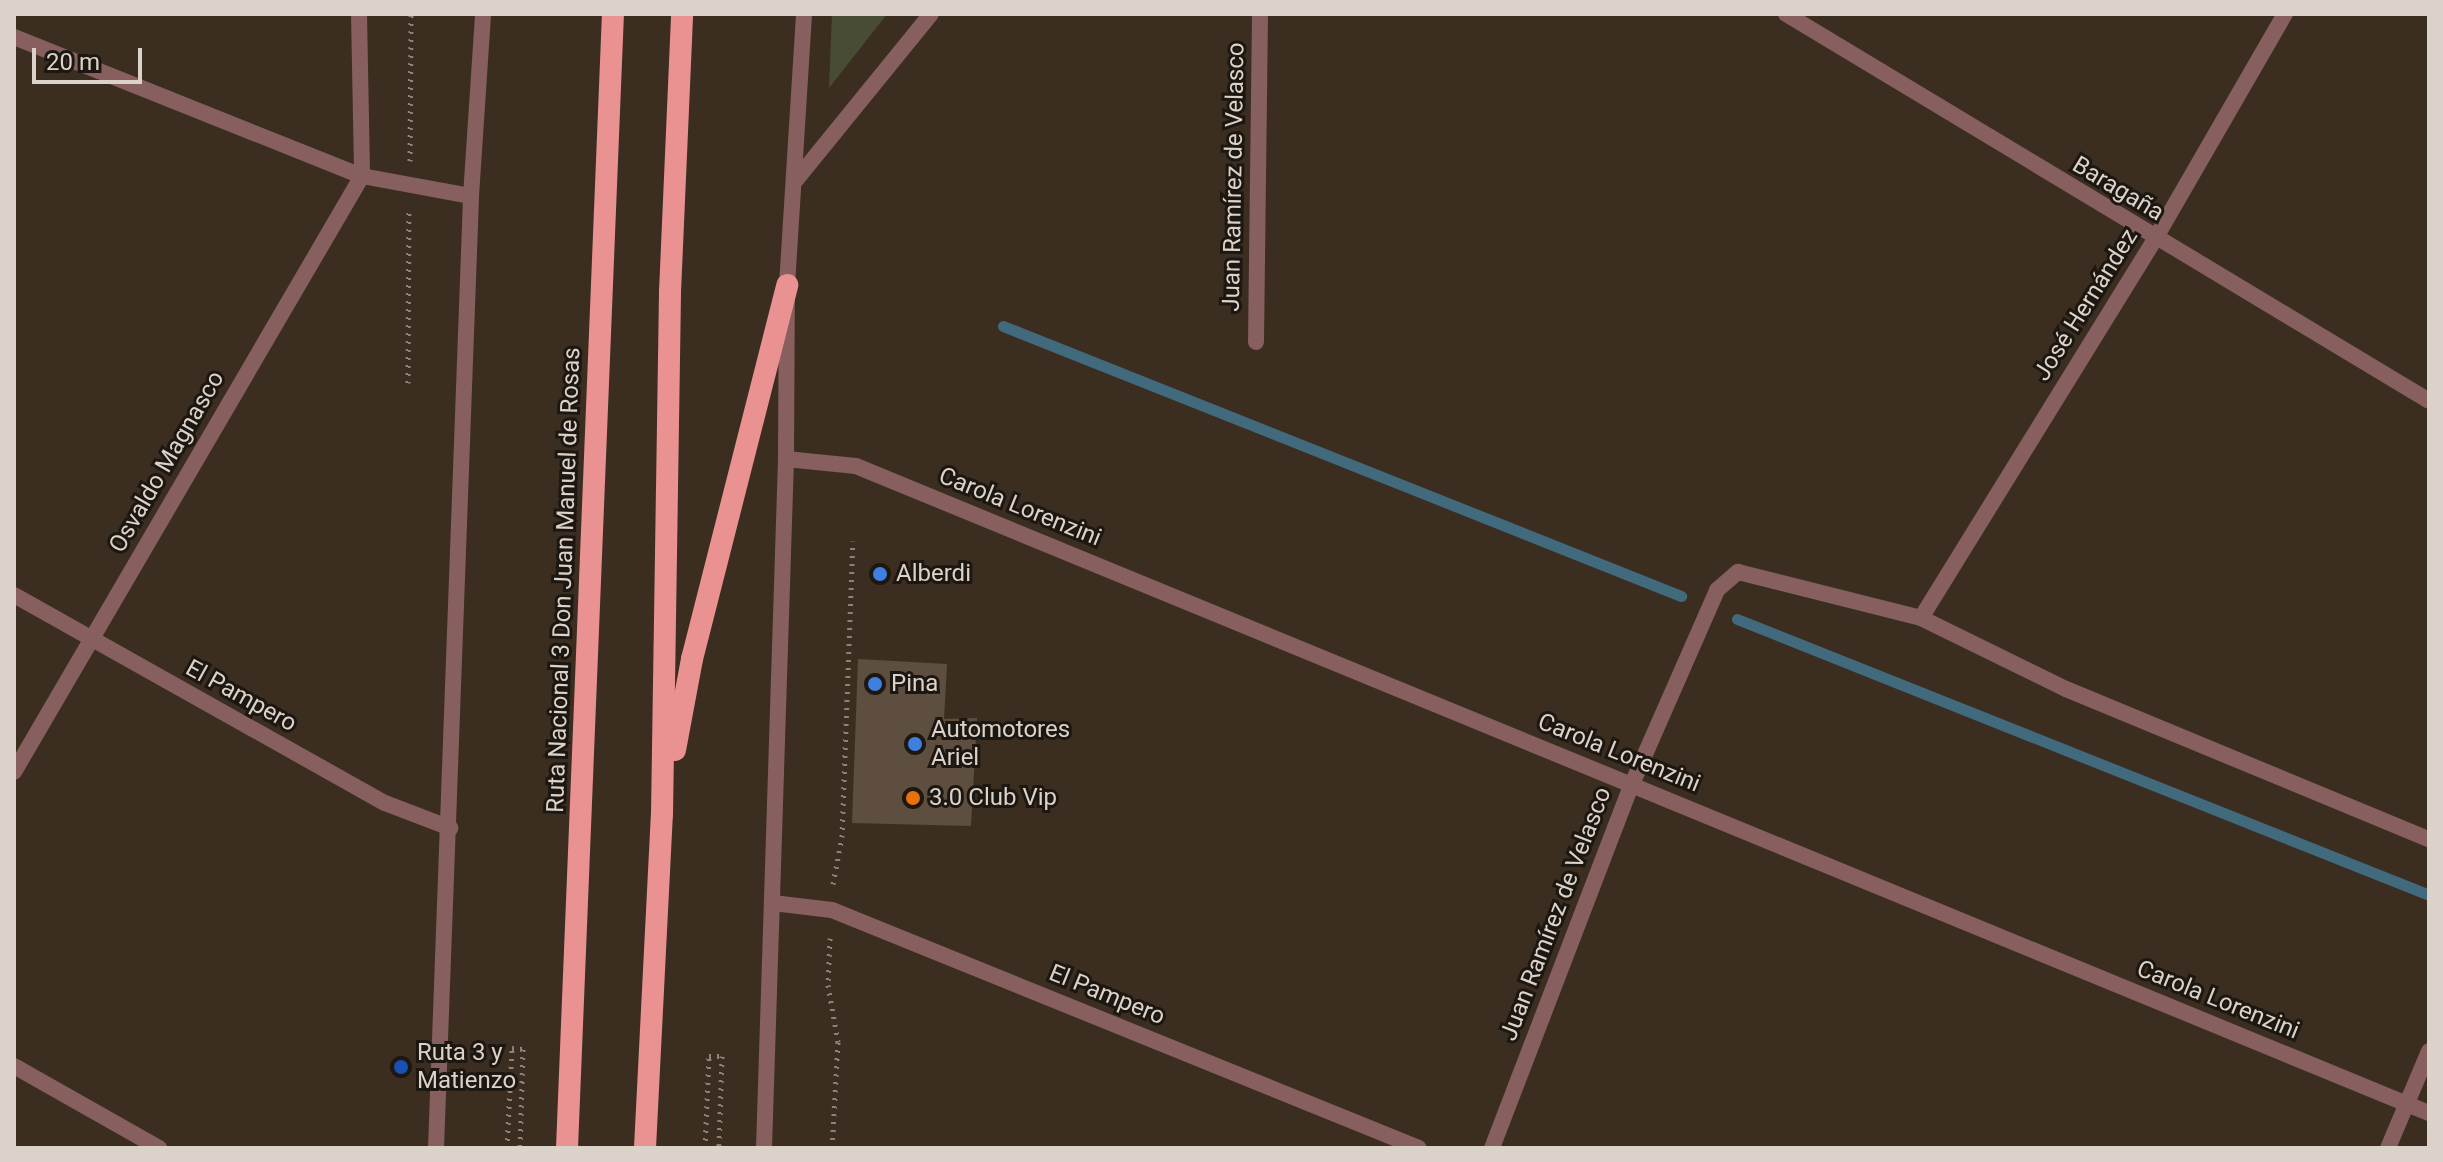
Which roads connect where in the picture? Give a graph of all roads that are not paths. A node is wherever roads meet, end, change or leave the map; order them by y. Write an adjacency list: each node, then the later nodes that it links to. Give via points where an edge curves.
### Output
1 (359, 14): 11 (street)
2 (483, 14): 13 (street)
3 (613, 14): 34 (highway, Ruta Nacional 3 Don Juan Manuel de Rosas)
4 (682, 14): 24 (highway, via 670,292)
5 (804, 14): 12 (street)
6 (931, 14): 12 (street)
7 (1260, 14): 16 (street, Juan Ramírez de Velasco)
8 (1786, 14): 14 (street, Baragaña)
9 (2285, 14): 14 (street, José Hernández)
10 (14, 37): 11 (street)
11 (362, 176): 13 (street); 21 (street, Osvaldo Magnasco)
12 (796, 180): 15 (street)
13 (471, 196): 25 (street)
14 (2155, 239): 17 (street, Baragaña); 20 (street, José Hernández)
15 (787, 285): 18 (street); 24 (highway, via 692,659)
16 (1256, 342)
17 (2429, 401)
18 (786, 459): 23 (street, Carola Lorenzini, via 856,466); 27 (street)
19 (14, 595): 21 (street, El Pampero)
20 (1921, 618): 23 (street, Juan Ramírez de Velasco, via 1738,572 1717,590); 26 (street, via 2066,689)
21 (91, 641): 22 (street, Osvaldo Magnasco); 25 (street, El Pampero, via 385,803)
22 (14, 772)
23 (1632, 784): 30 (street, Carola Lorenzini); 38 (street, Juan Ramírez de Velasco)
24 (662, 814): 35 (highway)
25 (450, 828): 33 (street)
26 (2429, 839)
27 (773, 903): 36 (street); 37 (street, El Pampero, via 832,910)
28 (2429, 1051): 30 (street)
29 (14, 1066): 32 (street)
30 (2406, 1103): 31 (street, Carola Lorenzini); 39 (street)
31 (2429, 1113)
32 (159, 1148)
33 (436, 1148)
34 (567, 1148)
35 (645, 1148)
36 (764, 1148)
37 (1419, 1148)
38 (1492, 1148)
39 (2388, 1148)

